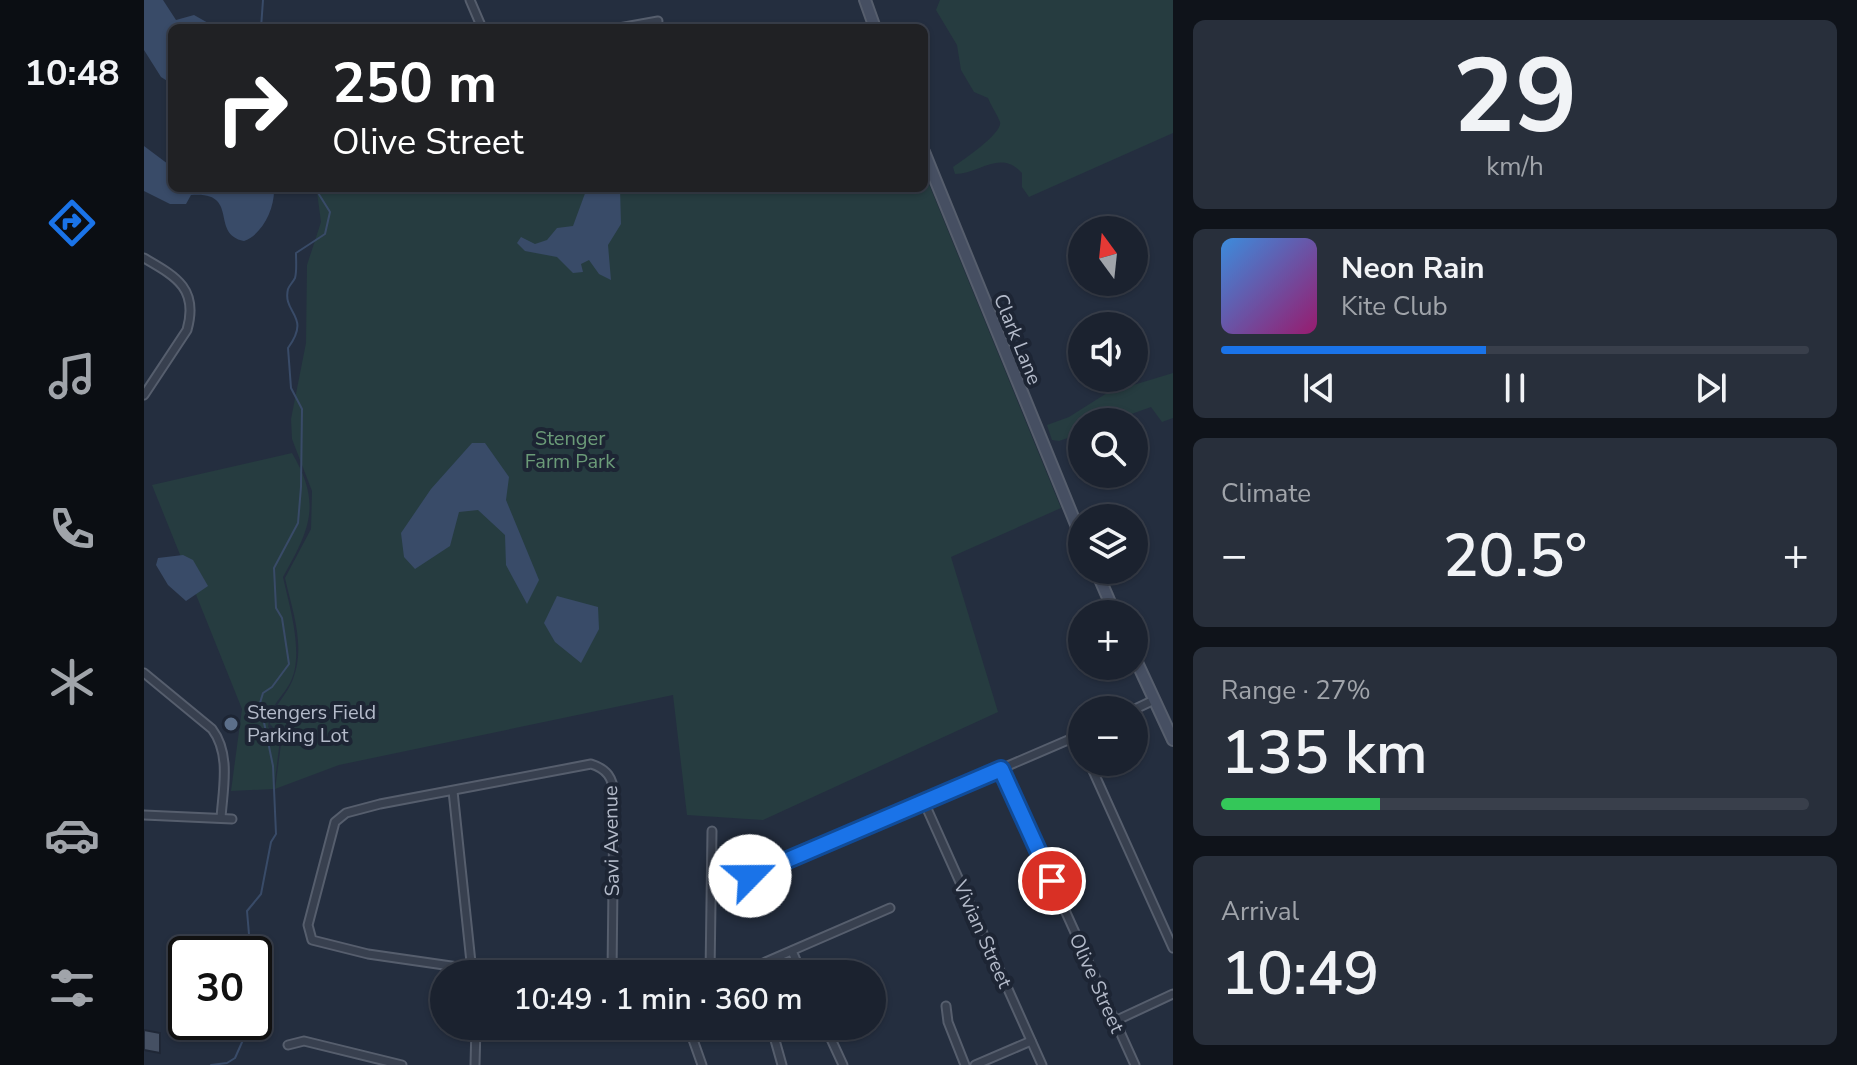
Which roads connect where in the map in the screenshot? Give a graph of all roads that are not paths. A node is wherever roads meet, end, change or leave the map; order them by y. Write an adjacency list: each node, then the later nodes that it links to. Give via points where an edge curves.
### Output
1 (470, 0): 4 (street)
2 (865, 0): 6 (main road)
3 (658, 21): 5 (street)
4 (480, 24)
5 (641, 24)
6 (874, 24)
7 (928, 162): 10 (main road, Clark Lane)
8 (144, 258): 9 (street, via 185,288 191,317)
9 (144, 395)
10 (1068, 505)
11 (144, 673): 22 (street, via 219,738 224,750)
12 (1145, 680): 13 (main road)
13 (1154, 700): 14 (street); 16 (main road)
14 (1148, 703)
15 (1068, 740): 17 (street)
16 (1173, 740)
17 (1001, 769): 20 (street); 37 (street, Olive Street)
18 (1095, 776): 27 (street)
19 (453, 791): 29 (street); 30 (street, Savi Avenue, via 580,765 605,770 614,794); 34 (street, via 340,816 308,925 318,943)
20 (924, 802): 25 (street); 42 (street, Vivian Street)
21 (144, 815): 22 (street)
22 (221, 818): 23 (street)
23 (232, 819)
24 (712, 831): 25 (street)
25 (712, 893): 31 (street)
26 (890, 908): 28 (street)
27 (1173, 948)
28 (792, 951): 32 (street); 33 (street)
29 (471, 960)
30 (612, 960)
31 (710, 960)
32 (771, 960)
33 (796, 960)
34 (430, 965)
35 (1173, 994): 37 (street)
36 (946, 1006): 49 (street)
37 (1115, 1021): 52 (street, Olive Street)
38 (476, 1040): 45 (street)
39 (693, 1040): 46 (street)
40 (775, 1040): 47 (street)
41 (831, 1040): 48 (street)
42 (1031, 1041): 50 (street); 51 (street, Vivian Street)
43 (288, 1045): 44 (street, via 304,1041)
44 (402, 1065)
45 (475, 1065)
46 (702, 1065)
47 (782, 1065)
48 (843, 1065)
49 (965, 1065)
50 (975, 1065)
51 (1042, 1065)
52 (1135, 1065)

